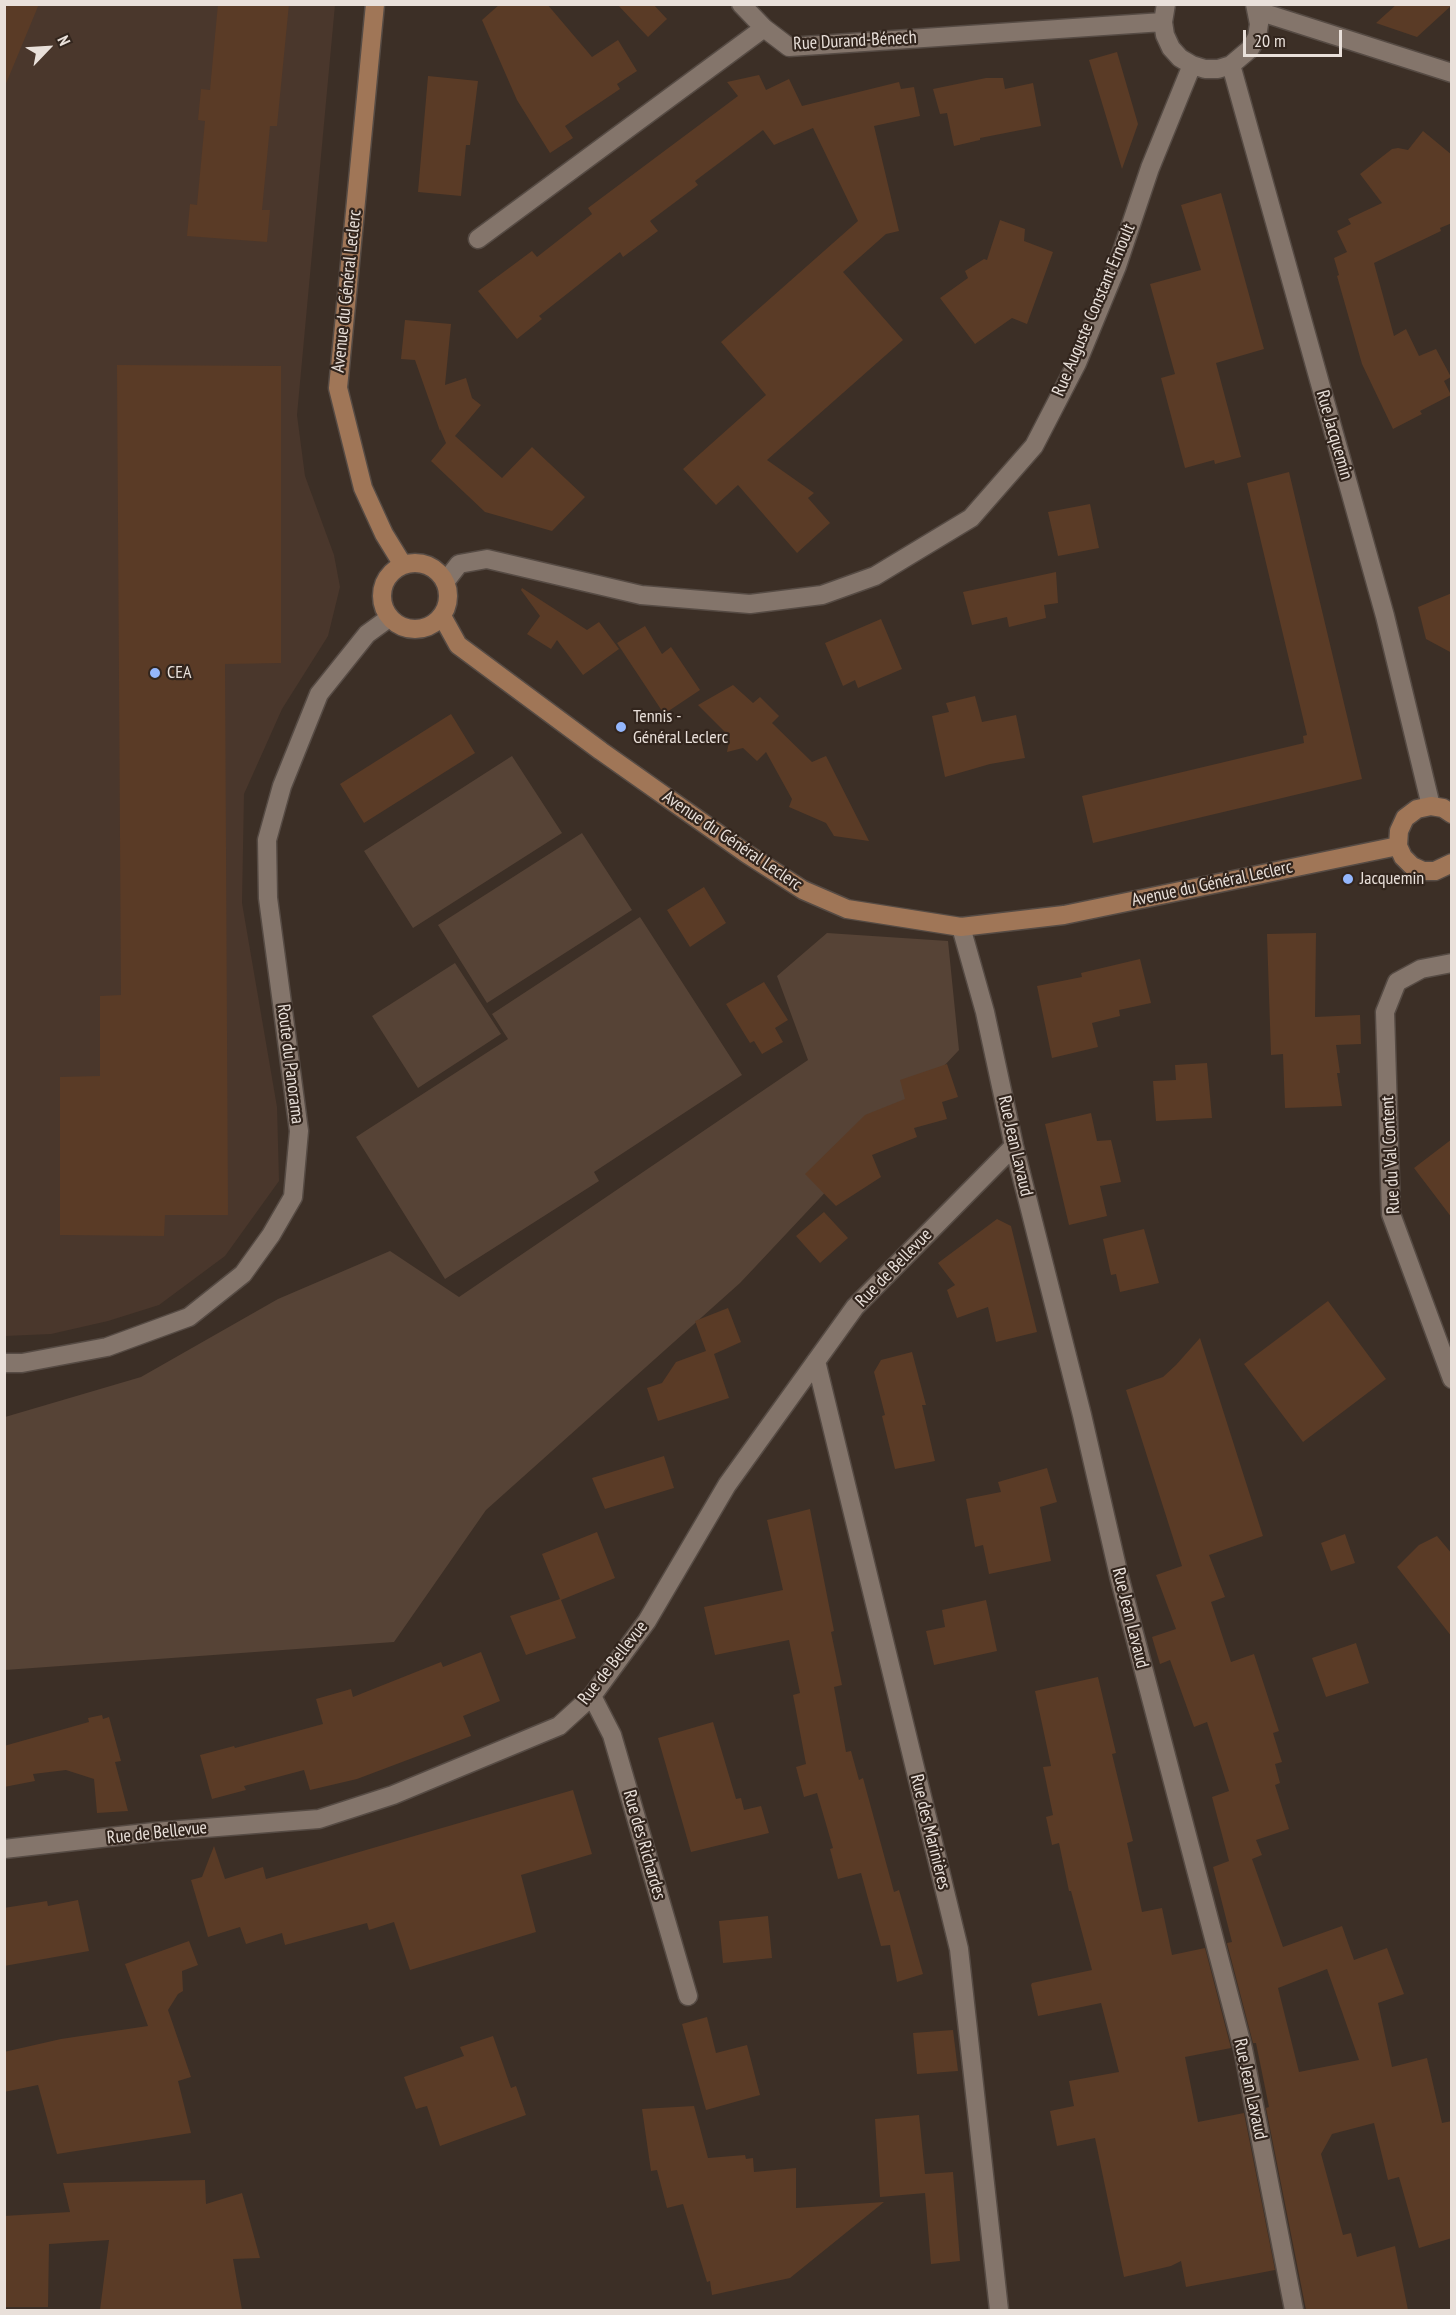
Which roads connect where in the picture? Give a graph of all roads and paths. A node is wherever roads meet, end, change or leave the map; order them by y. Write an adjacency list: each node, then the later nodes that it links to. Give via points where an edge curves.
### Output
1 (375, 4): 10 (street, Avenue du Général Leclerc, via 338,388 363,488)
2 (741, 4): 5 (street, Rue Durand-Bénech)
3 (1257, 8): 7 (street, via 1257,37 1250,49); 8 (street)
4 (1165, 13): 5 (street, Rue Durand-Bénech, via 789,47); 6 (street, via 1165,35 1171,48)
5 (764, 28): 9 (street)
6 (1192, 65): 7 (street, via 1211,69); 11 (street, Rue Auguste Constant Ernoult, via 1077,363 1034,446 971,518 875,576 822,595 750,604 641,595 487,560 459,564)
7 (1231, 65): 14 (street, Rue Jacquemin, via 1385,616)
8 (1452, 74)
9 (478, 239)
10 (403, 565): 11 (street, via 432,567); 13 (street, via 387,578 383,588 384,609)
11 (445, 582): 12 (street, via 448,600)
12 (442, 616): 13 (street, via 426,628 416,629); 18 (street, Avenue du Général Leclerc, via 458,645 747,854 803,890 847,909)
13 (389, 618): 22 (street, Route du Panorama, via 367,633 319,694 282,786 267,840 268,898 299,1131 293,1197 243,1274 189,1317 106,1347)
14 (1431, 806): 15 (street); 16 (street, via 1417,809 1405,818)
15 (1452, 814)
16 (1398, 846): 17 (street, via 1403,857 1423,871 1435,871); 18 (street, Avenue du Général Leclerc, via 1064,915)
17 (1452, 863)
18 (961, 927): 20 (street, Rue Jean Lavaud, via 985,1012)
19 (1452, 963): 23 (street, Rue du Val Content, via 1421,969 1397,982 1385,1012 1391,1214)
20 (1014, 1146): 21 (street, Rue de Bellevue, via 855,1307); 28 (street, Rue Jean Lavaud, via 1119,1576 1243,2049)
21 (816, 1361): 24 (street, Rue de Bellevue, via 727,1485 647,1621); 27 (street, Rue des Marinières, via 959,1949)
22 (4, 1363)
23 (1452, 1379)
24 (592, 1696): 25 (street, Rue de Bellevue, via 559,1726 393,1795 319,1819); 26 (street, Rue des Richardes, via 612,1735)
25 (4, 1849)
26 (688, 1996)
27 (999, 2310)
28 (1294, 2310)

